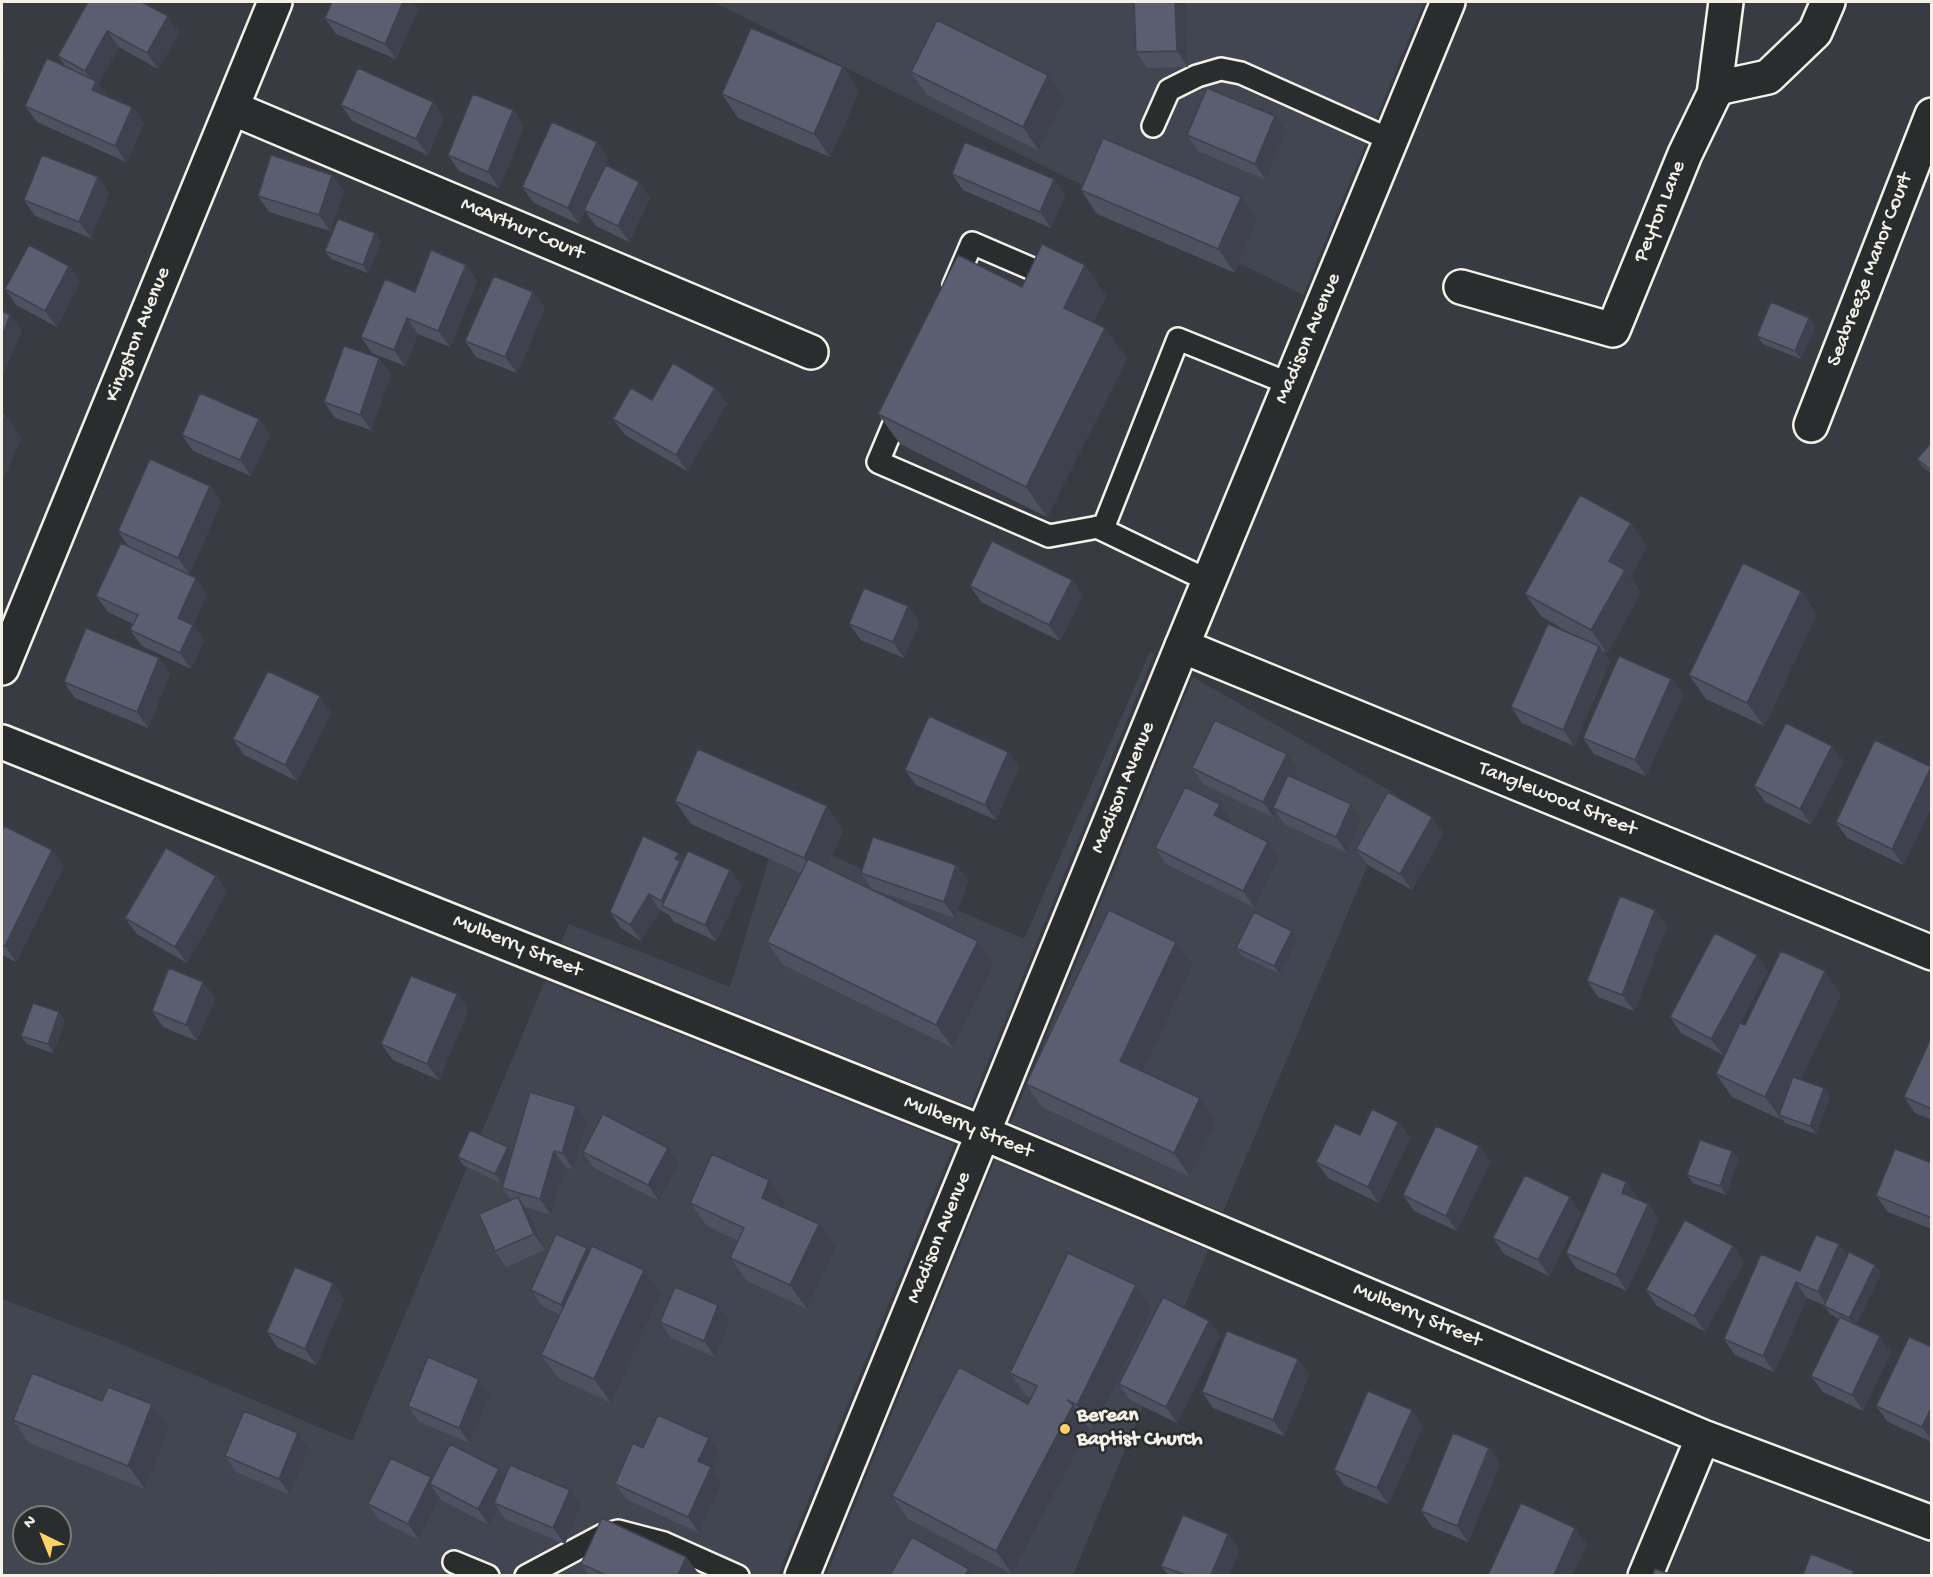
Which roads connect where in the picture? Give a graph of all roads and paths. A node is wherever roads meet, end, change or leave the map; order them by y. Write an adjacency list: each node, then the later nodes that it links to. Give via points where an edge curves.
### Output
1 (275, 2): 6 (street, Kingston Avenue)
2 (1448, 2): 9 (street, Madison Avenue)
3 (1726, 2): 5 (street)
4 (1828, 2): 5 (street, via 1815,32 1768,77 1717,88)
5 (1714, 94): 11 (street, Peyton Lane, via 1685,154 1613,330)
6 (232, 108): 13 (street, McArthur Court); 20 (street, Kingston Avenue)
7 (1932, 115): 16 (street, Seabreeze Manor Court)
8 (1153, 126): 9 (lane, via 1169,90 1221,69 1241,73)
9 (1391, 140): 14 (street, Madison Avenue)
10 (1044, 274): 12 (lane, via 972,243)
11 (1461, 287)
12 (944, 309)
13 (811, 352)
14 (1290, 384): 17 (lane, via 1178,339 1104,526); 18 (street, Madison Avenue)
15 (911, 385): 17 (lane, via 878,462 1049,536)
16 (1811, 425)
17 (1097, 527): 18 (lane)
18 (1209, 581): 19 (street, Madison Avenue)
19 (1182, 646): 22 (street, Tanglewood Street); 23 (street, Madison Avenue)
20 (2, 668)
21 (2, 742): 23 (street, Mulberry Street)
22 (1932, 953)
23 (982, 1133): 24 (street, Mulberry Street); 30 (street, Madison Avenue)
24 (1703, 1437): 25 (street, Mulberry Street); 31 (street)
25 (1932, 1523)
26 (454, 1562): 27 (lane)
27 (488, 1575)
28 (526, 1575): 29 (lane, via 618,1531 664,1543)
29 (738, 1575)
30 (802, 1575)
31 (1646, 1575)

